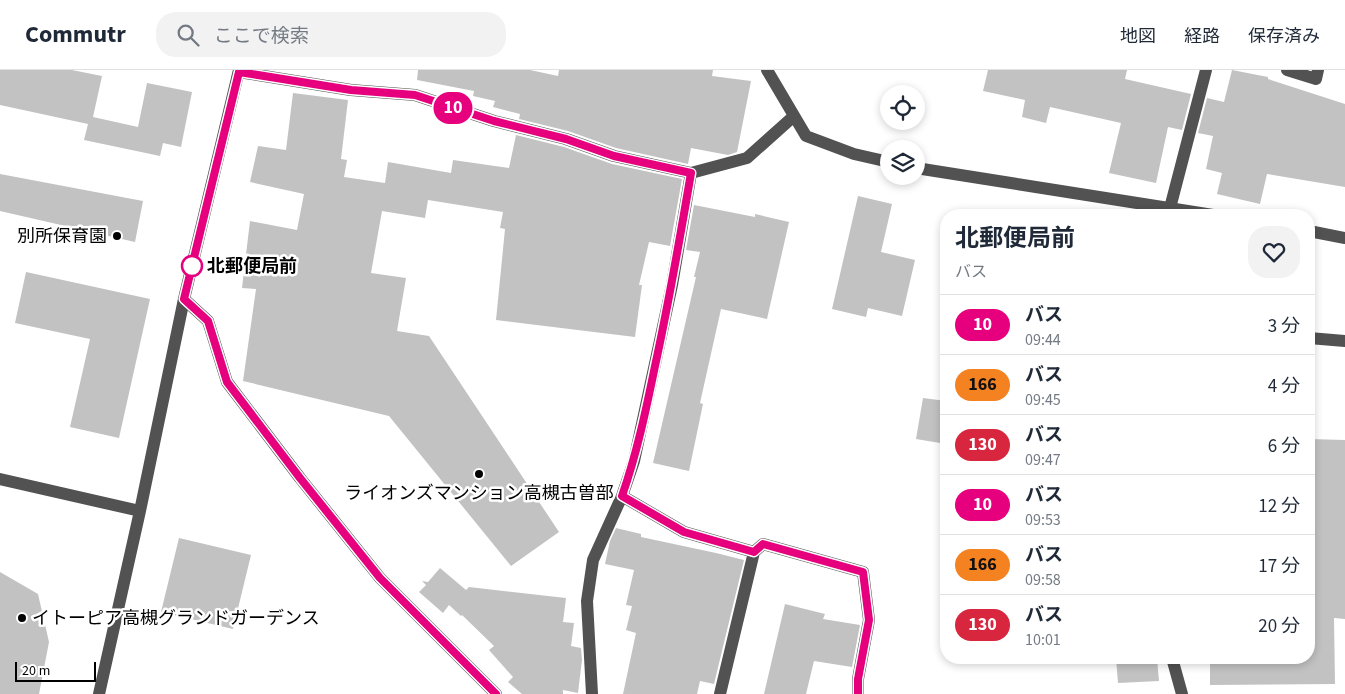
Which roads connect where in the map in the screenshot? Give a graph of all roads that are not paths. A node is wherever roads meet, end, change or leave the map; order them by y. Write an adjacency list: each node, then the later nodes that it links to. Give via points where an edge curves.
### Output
1 (767, 70): 6 (street)
2 (1206, 70): 10 (street)
3 (1287, 70): 4 (street, via 1316,79)
4 (1318, 70)
5 (239, 71): 9 (street, via 351,90 415,95 614,156); 14 (street)
6 (794, 116): 7 (street, via 806,136); 9 (street, via 747,158)
7 (880, 160)
8 (925, 169): 10 (street)
9 (691, 173): 18 (street, via 651,384 634,461)
10 (1170, 208): 11 (street)
11 (1176, 209)
12 (1315, 232): 13 (street)
13 (1345, 238)
14 (184, 299): 19 (street); 23 (street, via 208,321 227,382 300,478 380,578)
15 (1315, 338): 16 (street)
16 (1345, 341)
17 (0, 479): 19 (street)
18 (622, 496): 20 (street, via 684,532); 24 (street, via 593,560 587,601)
19 (140, 511): 22 (street)
20 (754, 552): 25 (street); 26 (street, via 763,544 863,572 869,620)
21 (1174, 664): 27 (street)
22 (99, 694)
23 (496, 694)
24 (592, 694)
25 (720, 694)
26 (858, 694)
27 (1182, 694)

